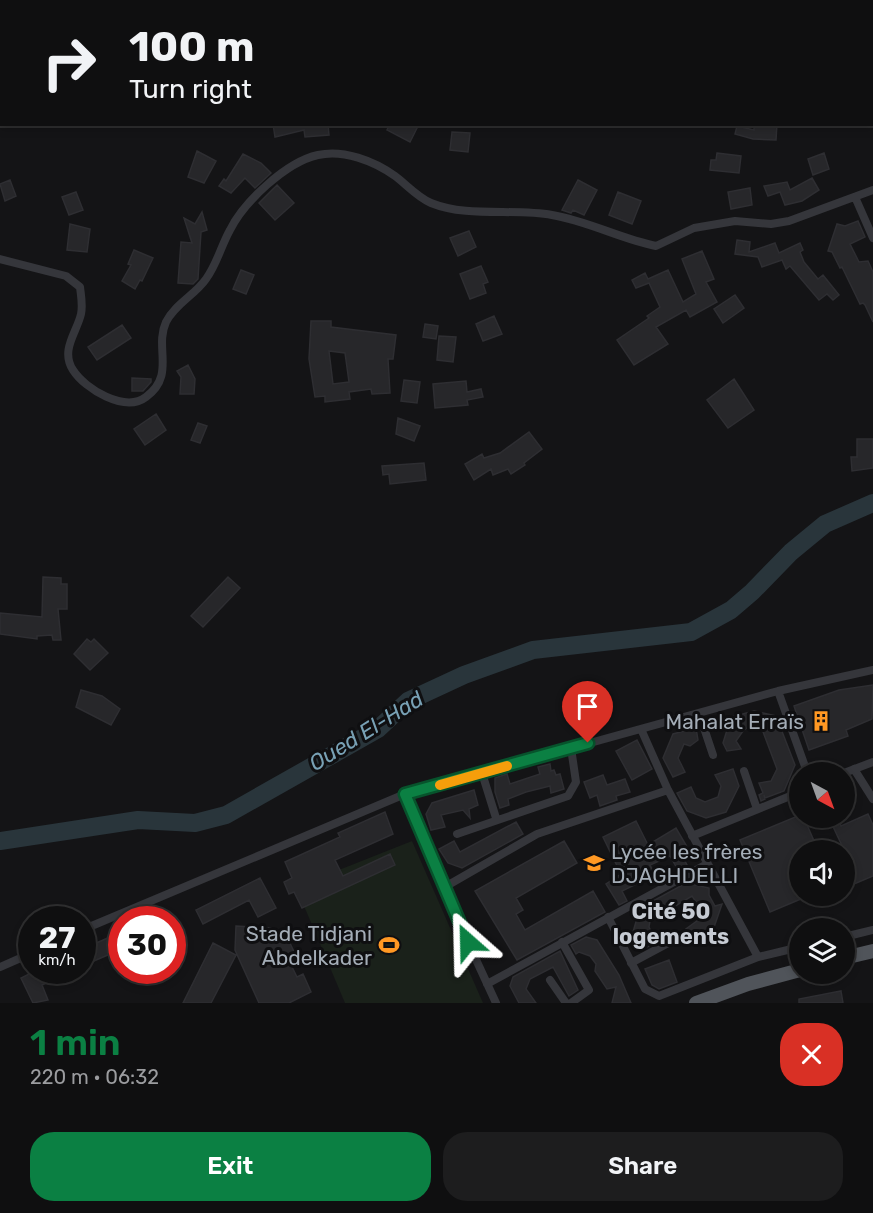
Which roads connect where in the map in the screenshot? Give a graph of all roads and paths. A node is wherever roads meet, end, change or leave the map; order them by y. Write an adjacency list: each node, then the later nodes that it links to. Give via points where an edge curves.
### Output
1 (873, 190): 2 (street)
2 (855, 197): 3 (street); 4 (street, via 789,221 694,228 656,246 552,215 446,208 428,202 393,174 369,161 343,154 318,155 293,167 258,193 240,214 214,268 173,310 165,324 164,368 159,382 146,398 127,404 111,401 72,369 69,352 81,316 80,287 66,276)
3 (873, 238)
4 (0, 259)
5 (873, 670): 6 (street)
6 (778, 691): 7 (street); 11 (street)
7 (699, 713): 8 (street); 10 (street)
8 (640, 729): 9 (street); 17 (street)
9 (571, 748): 16 (street); 22 (street, via 576,782 568,796)
10 (713, 755)
11 (803, 762)
12 (873, 762): 13 (street)
13 (855, 769)
14 (744, 771): 21 (street)
15 (855, 771): 20 (street)
16 (482, 773): 18 (street); 22 (street)
17 (668, 790): 24 (street); 26 (street, via 537,834)
18 (405, 794): 26 (street); 28 (street)
19 (789, 796): 21 (street)
20 (873, 799)
21 (757, 809): 24 (street)
22 (496, 818): 23 (street)
23 (457, 834)
24 (692, 836): 25 (street)
25 (707, 864): 27 (street); 36 (street)
26 (443, 888): 42 (street)
27 (608, 917): 32 (street); 38 (street)
28 (96, 924)
29 (873, 930): 30 (street)
30 (855, 934)
31 (674, 940): 38 (street)
32 (562, 942): 42 (street); 45 (street, via 589,990)
33 (789, 950): 36 (street)
34 (873, 951): 35 (main road)
35 (855, 955)
36 (758, 957): 38 (street, via 659,996 645,989)
37 (18, 959): 39 (street)
38 (631, 963)
39 (0, 967)
40 (789, 973): 46 (main road)
41 (550, 980): 44 (street)
42 (488, 984): 43 (street)
43 (496, 1003)
44 (566, 1003)
45 (571, 1003)
46 (696, 1003)

